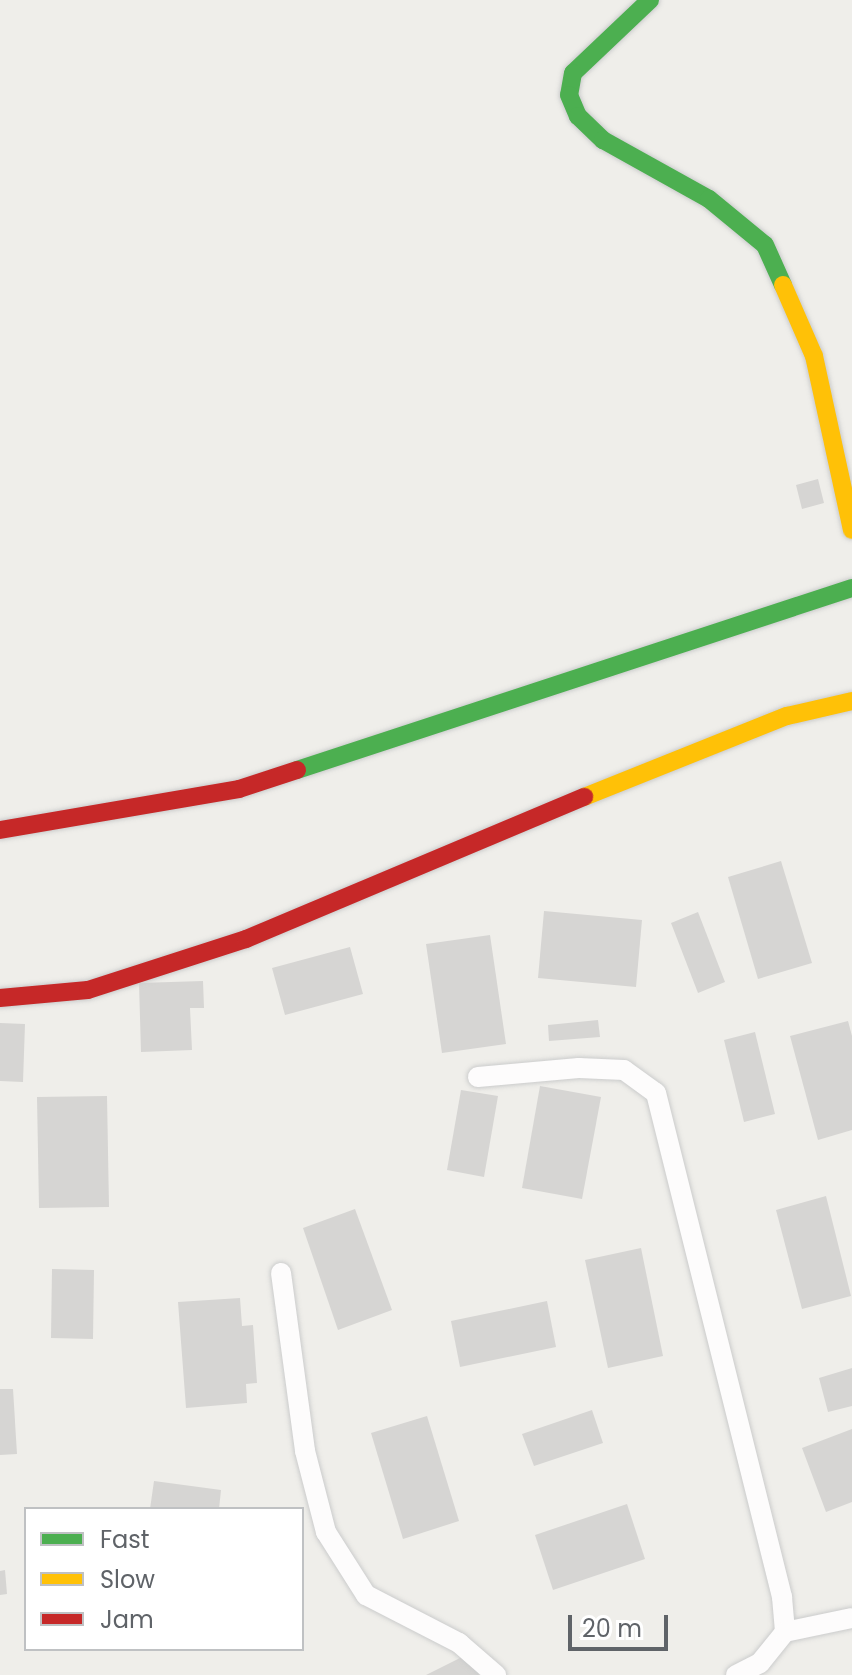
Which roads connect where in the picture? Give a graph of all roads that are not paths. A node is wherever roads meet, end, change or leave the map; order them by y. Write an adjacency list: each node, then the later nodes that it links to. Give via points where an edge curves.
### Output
1 (650, 0): 2 (street, via 573,73 569,95 578,116 603,140 709,199 765,245 814,356)
2 (852, 530)
3 (852, 588): 5 (street, via 239,789)
4 (852, 701): 6 (street, via 787,716 246,939 88,990)
5 (0, 830)
6 (0, 998)
7 (478, 1077): 10 (lane, via 579,1068 624,1070 656,1093 782,1597)
8 (281, 1273): 11 (lane, via 305,1451 326,1532 366,1595 459,1643)
9 (852, 1618): 10 (lane)
10 (785, 1632): 12 (lane, via 760,1663)
11 (496, 1675)
12 (736, 1675)

